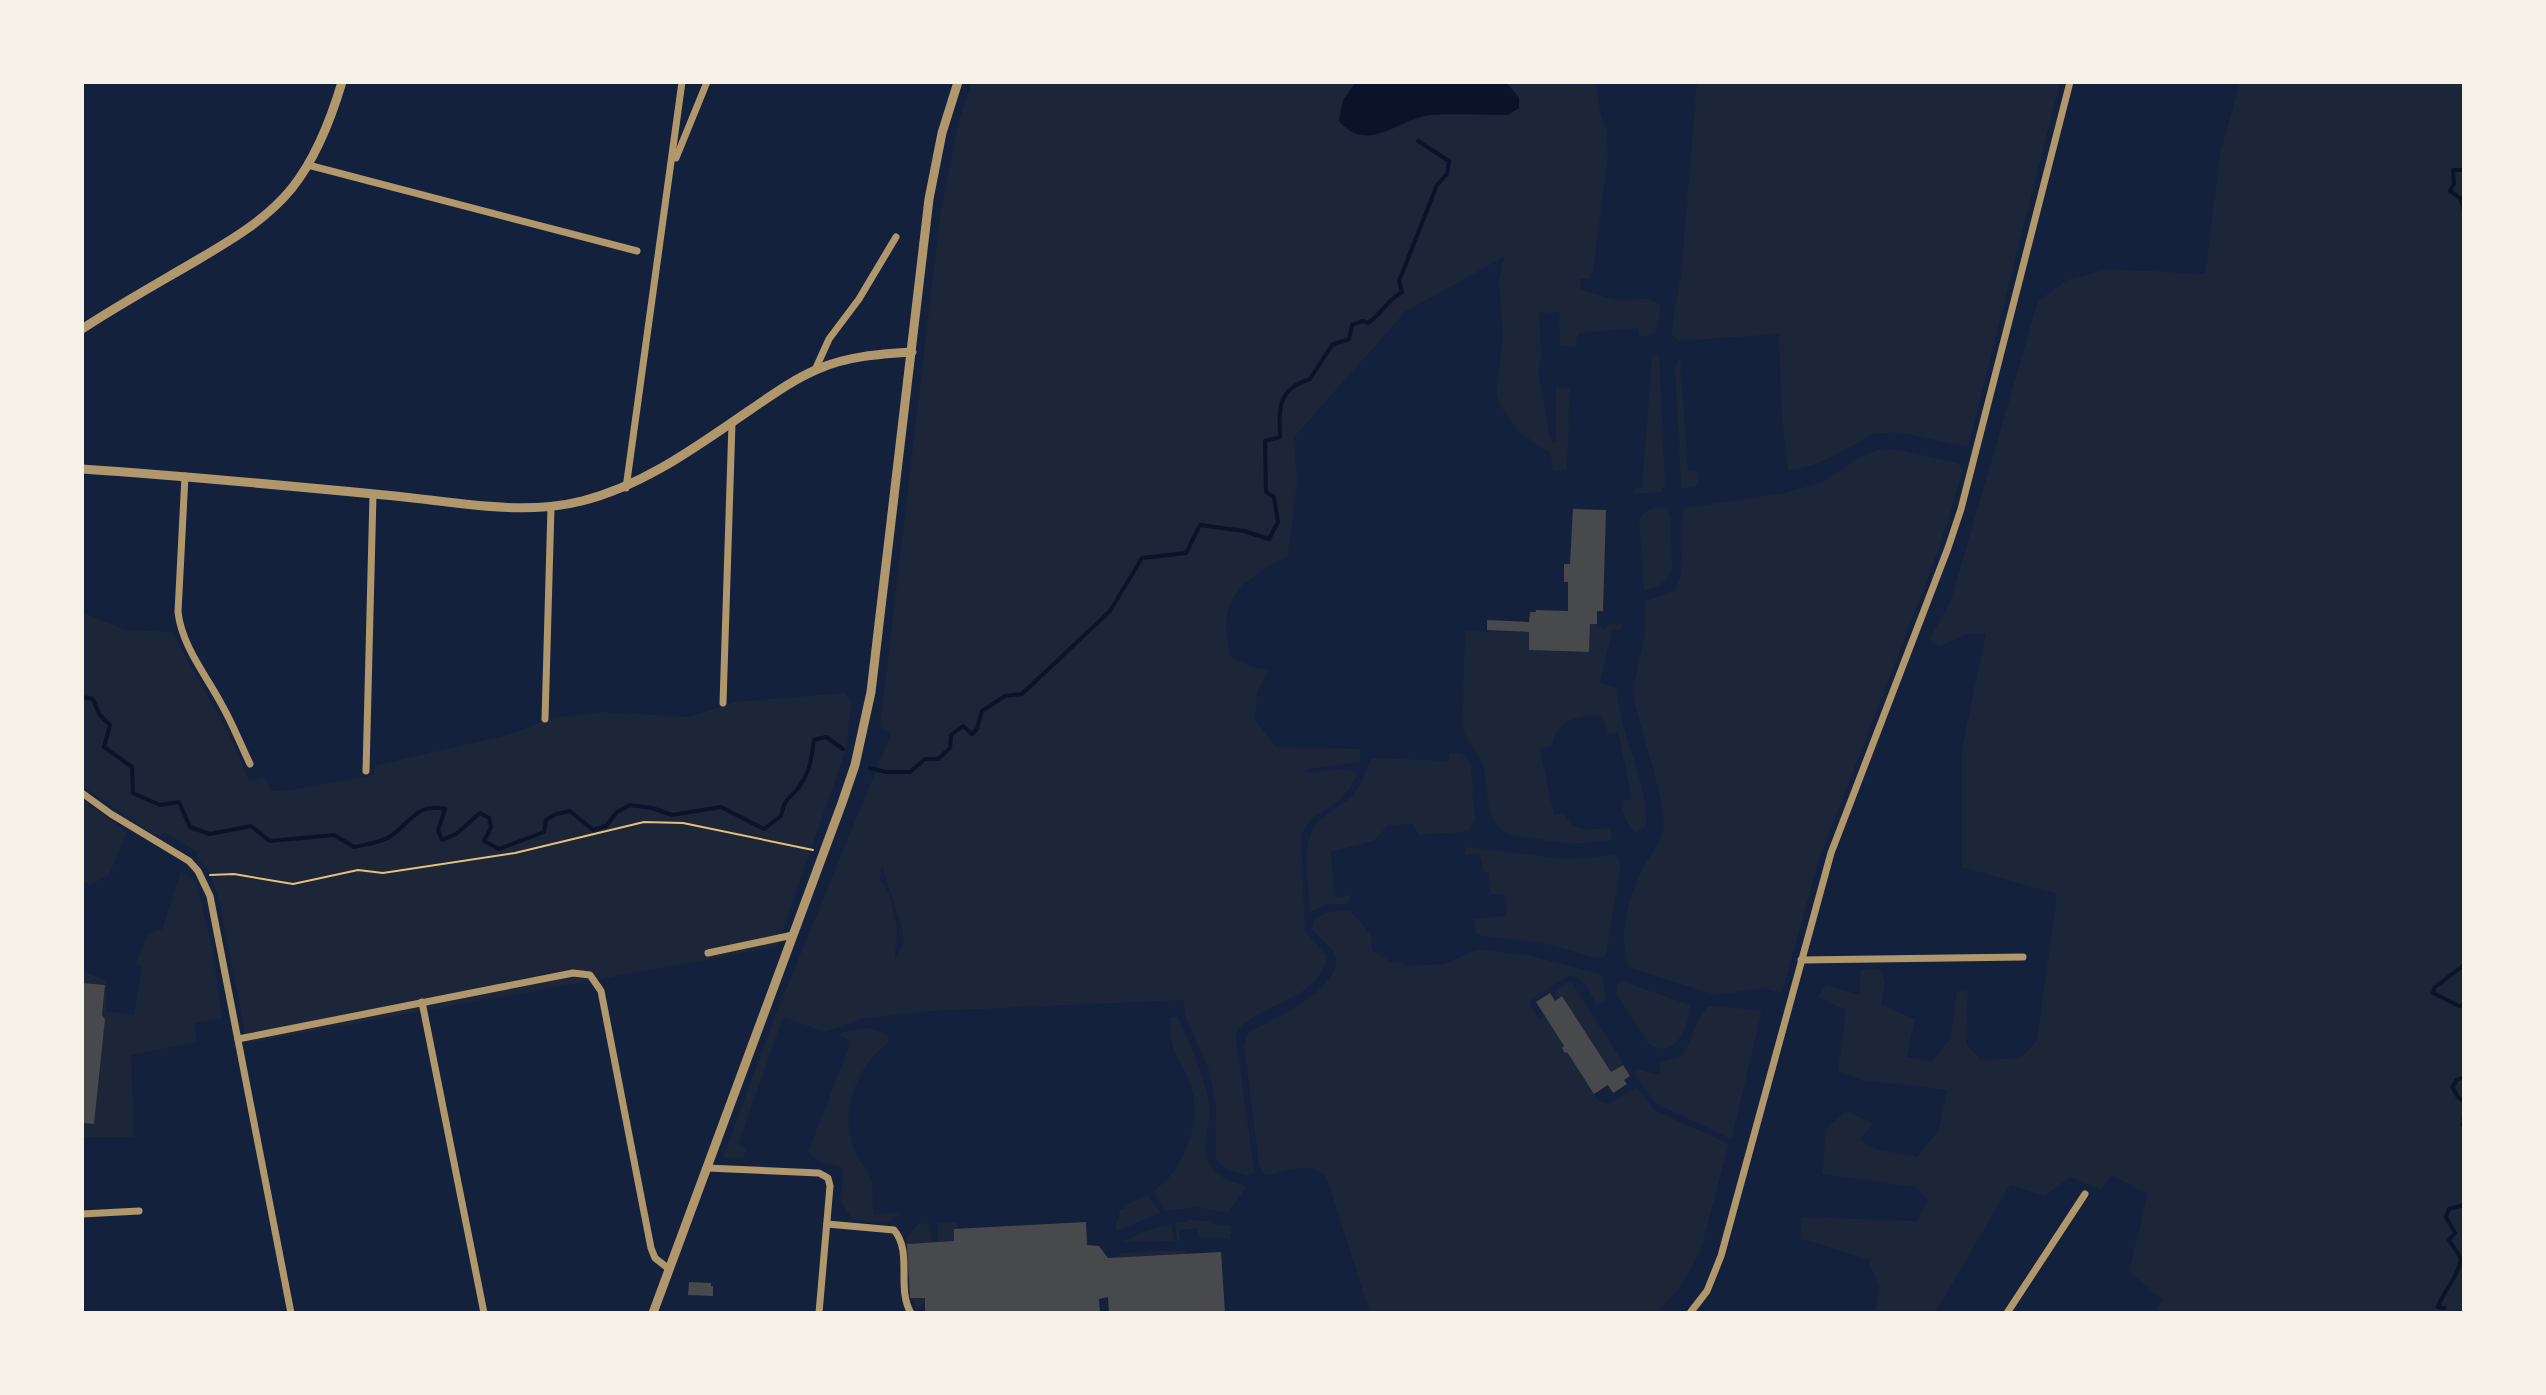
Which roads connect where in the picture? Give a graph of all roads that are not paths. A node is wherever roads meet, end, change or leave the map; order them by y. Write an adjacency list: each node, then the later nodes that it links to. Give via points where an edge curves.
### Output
1 (342, 82): 6 (street)
2 (682, 82): 7 (street)
3 (707, 82): 7 (street)
4 (958, 82): 11 (street, via 934,168)
5 (2070, 82): 27 (street, via 1961,509 1839,829)
6 (308, 165): 9 (street); 10 (street, via 254,225)
7 (671, 175): 16 (street)
8 (896, 237): 12 (street, via 829,339)
9 (637, 251)
10 (82, 329)
11 (912, 352): 12 (street, via 859,357); 24 (street, via 863,733)
12 (815, 370): 13 (street)
13 (732, 423): 16 (street); 19 (street)
14 (82, 469): 15 (street)
15 (185, 476): 17 (street); 21 (street, via 180,627)
16 (626, 488): 18 (street)
17 (373, 494): 18 (street); 22 (street)
18 (551, 507): 20 (street)
19 (723, 703)
20 (545, 719)
21 (250, 764)
22 (366, 771)
23 (82, 793): 29 (street, via 189,861 201,876 210,896)
24 (793, 935): 25 (street); 30 (street)
25 (708, 953)
26 (2023, 957): 27 (street)
27 (1801, 960): 41 (street, via 1721,1256 1707,1291)
28 (422, 1002): 29 (street); 35 (street, via 573,973 590,975 601,991 651,1248); 37 (street)
29 (238, 1039): 36 (street)
30 (707, 1168): 34 (street, via 824,1175 830,1186); 35 (street)
31 (2085, 1194): 42 (street)
32 (139, 1211): 33 (street)
33 (82, 1214)
34 (827, 1224): 39 (street); 40 (street, via 894,1230 902,1240)
35 (669, 1269): 38 (street)
36 (291, 1313)
37 (484, 1313)
38 (653, 1313)
39 (819, 1313)
40 (911, 1313)
41 (1690, 1313)
42 (2007, 1313)

